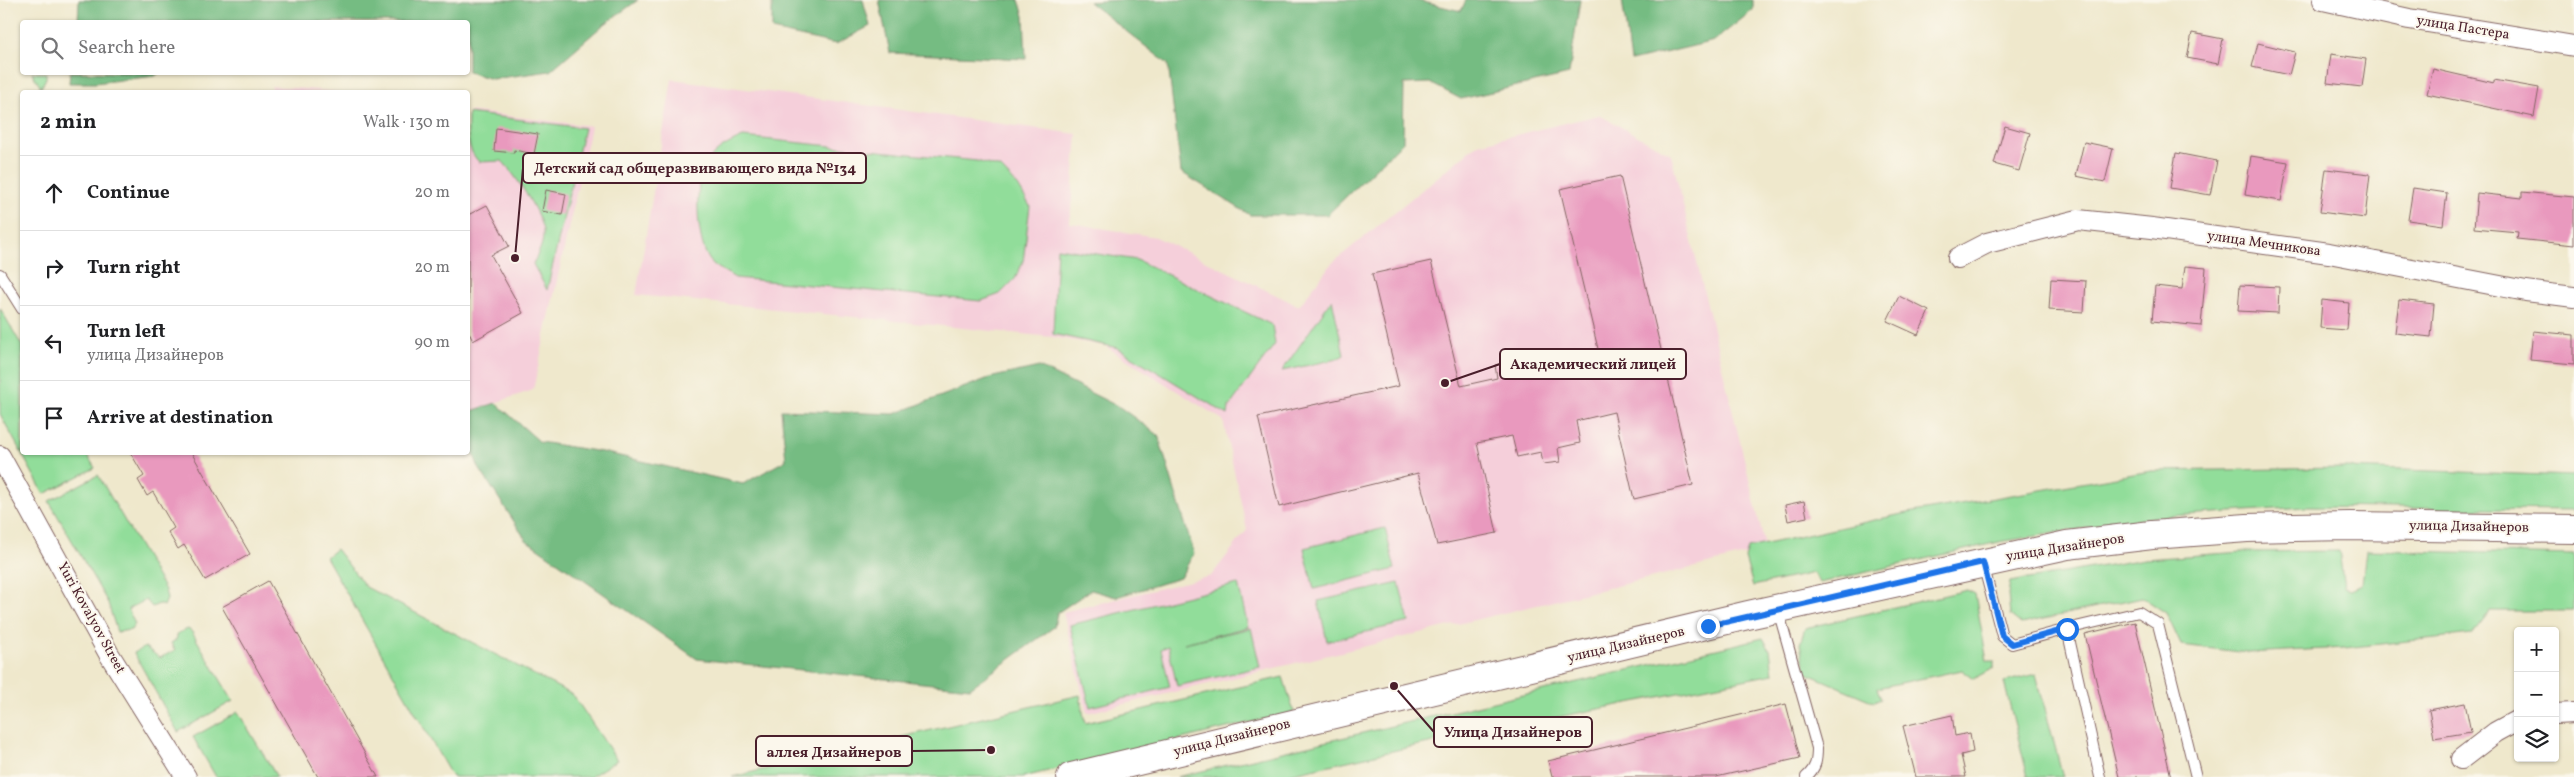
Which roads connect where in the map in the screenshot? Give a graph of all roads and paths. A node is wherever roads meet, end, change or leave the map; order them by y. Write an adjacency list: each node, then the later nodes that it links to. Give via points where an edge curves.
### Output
1 (2323, 0): 2 (street, улица Пастера, via 2409,19)
2 (2574, 46)
3 (1958, 258): 5 (street, улица Мечникова, via 1987,243 2078,220 2329,253 2526,292)
4 (0, 274): 6 (lane)
5 (2574, 296)
6 (20, 306)
7 (0, 456): 16 (street, Yuri Kovalyov Street, via 109,654)
8 (2574, 529): 9 (street, улица Дизайнеров, via 2247,528 2066,545)
9 (1983, 562): 10 (street, улица Дизайнеров); 11 (lane, via 2002,636 2012,644)
10 (1778, 609): 17 (street, улица Дизайнеров); 18 (lane, via 1817,748 1815,766)
11 (2067, 629): 19 (lane); 20 (lane, via 2140,612 2158,624)
12 (2574, 713): 13 (street)
13 (2559, 714)
14 (2514, 722): 15 (street)
15 (2461, 759)
16 (186, 777)
17 (1071, 777)
18 (1806, 777)
19 (2100, 777)
20 (2196, 777)

